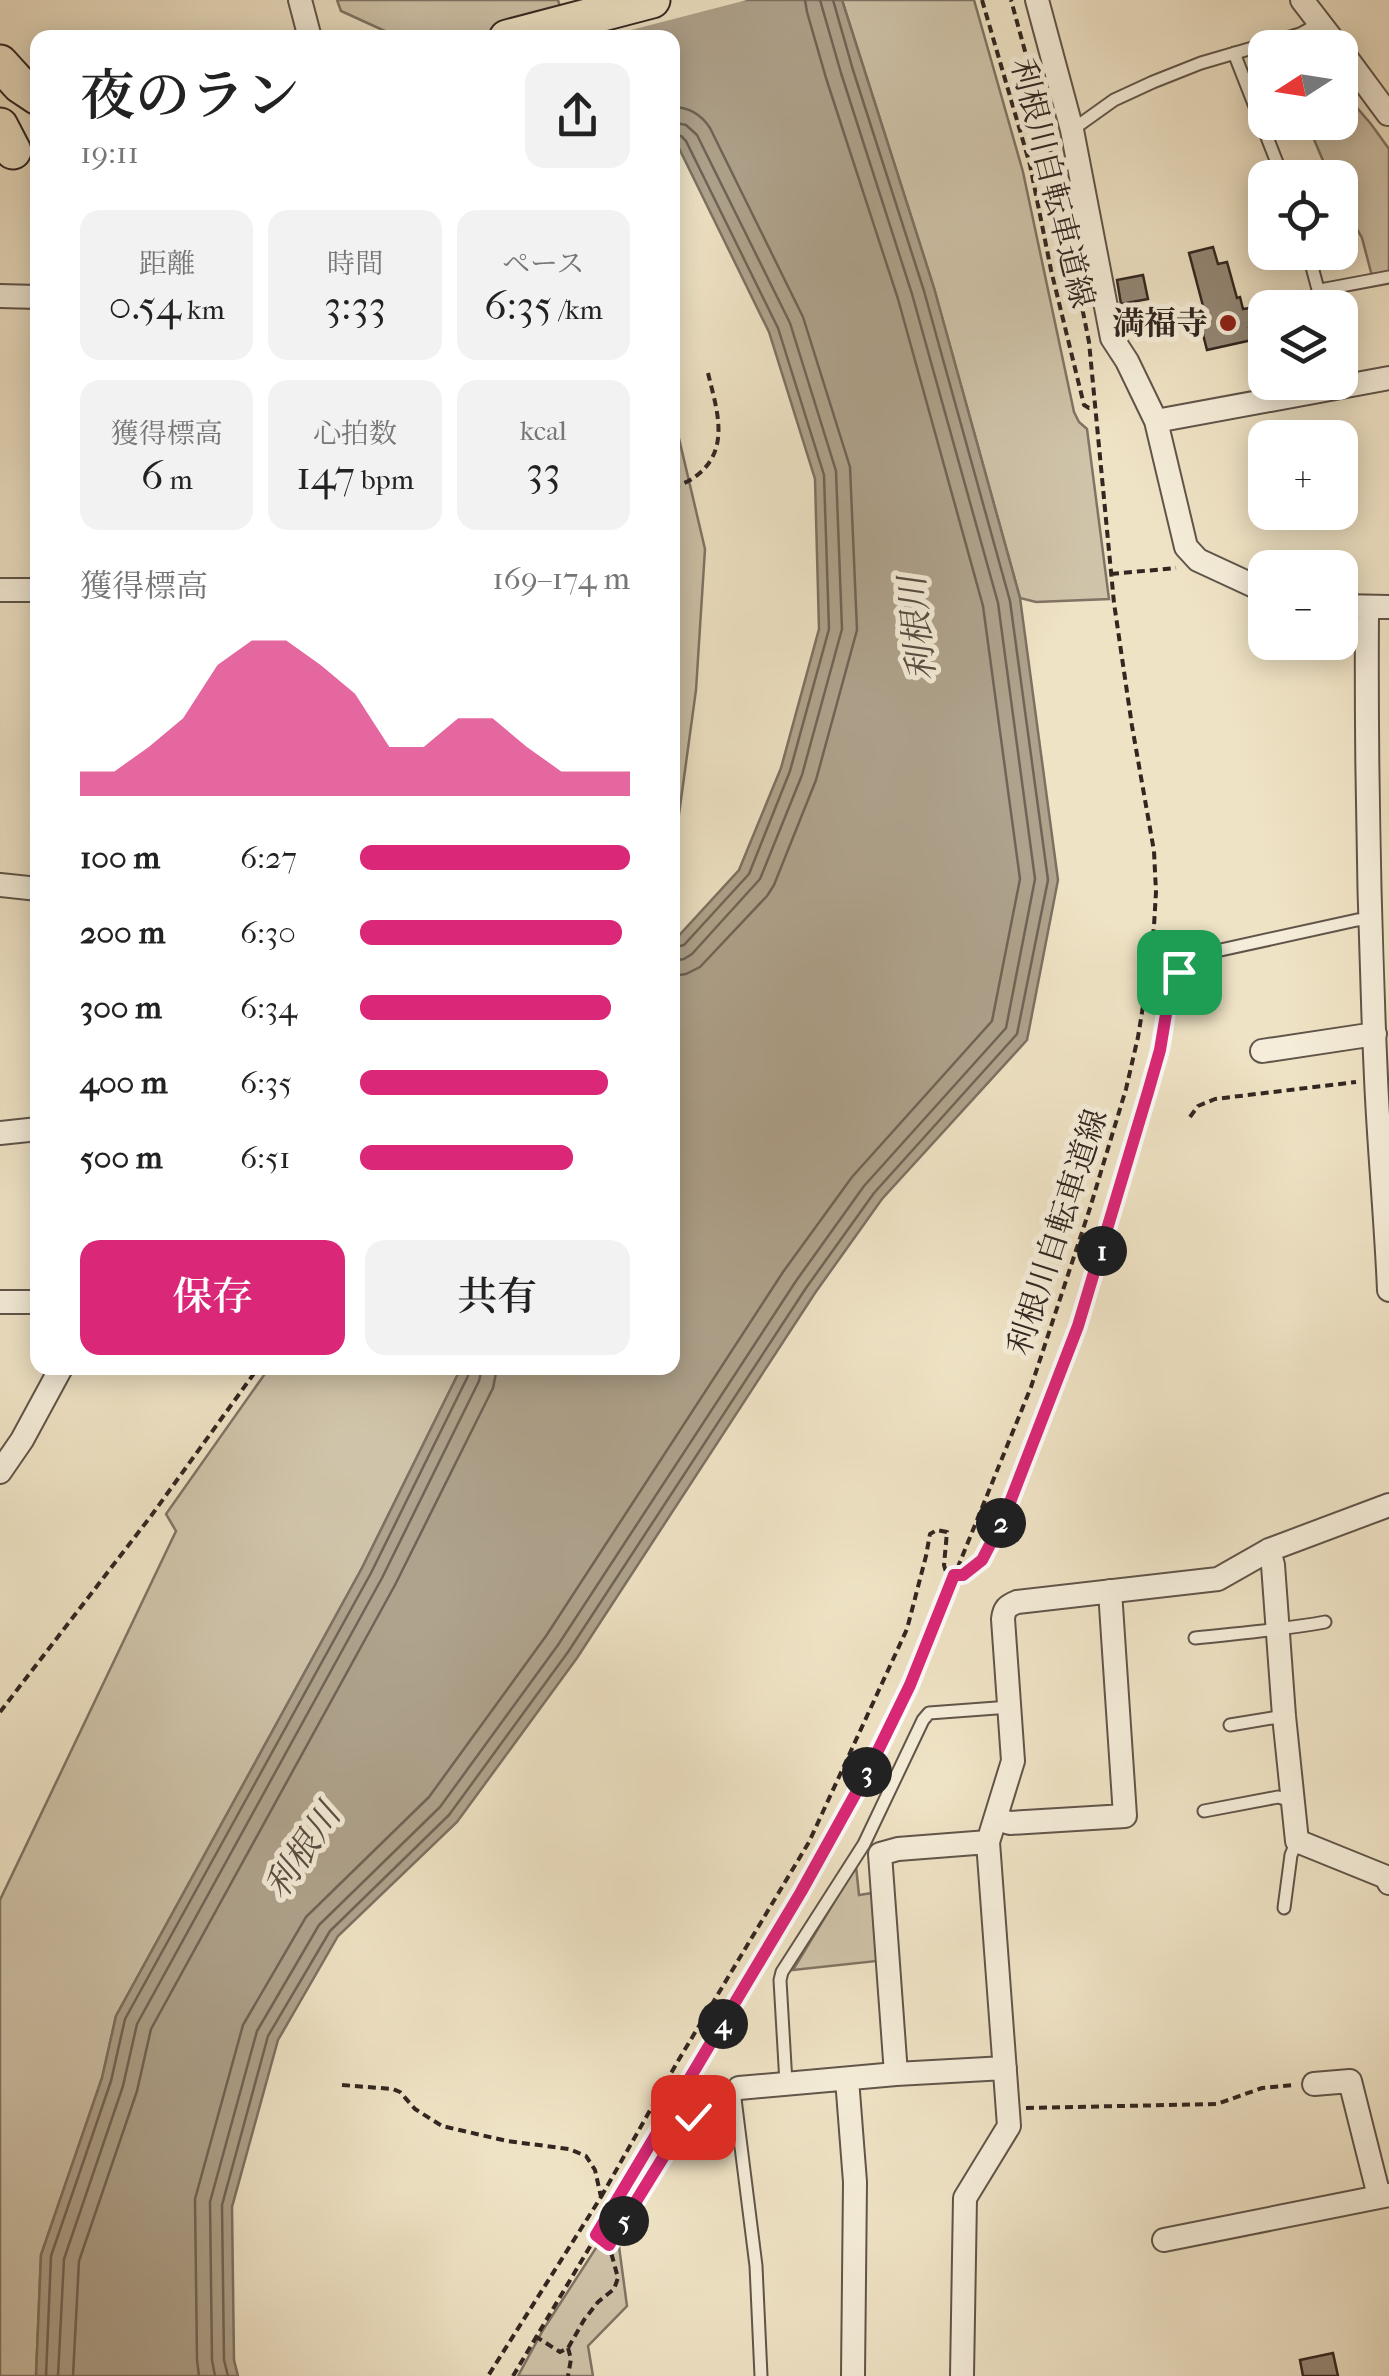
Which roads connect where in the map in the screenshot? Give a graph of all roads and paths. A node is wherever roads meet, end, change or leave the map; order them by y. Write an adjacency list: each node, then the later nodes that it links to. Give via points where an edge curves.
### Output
1 (300, 0): 8 (street)
2 (652, 0): 9 (main road)
3 (982, 0): 27 (path, 利根川自転車道線, via 1030,165 1084,404)
4 (1011, 0): 27 (path, via 1046,128 1089,342)
5 (1037, 0): 16 (street)
6 (1302, 0): 7 (street)
7 (1320, 23): 10 (street); 11 (lane)
8 (308, 30)
9 (538, 30)
10 (1325, 30)
11 (1234, 53): 16 (lane, via 1114,100); 17 (lane)
12 (0, 63): 14 (main road)
13 (1358, 74): 15 (street)
14 (30, 92)
15 (1388, 114)
16 (1072, 130): 28 (street, via 1112,338)
17 (1276, 160)
18 (1314, 270): 20 (lane)
19 (1389, 276): 20 (lane)
20 (1320, 290)
21 (0, 296): 22 (street)
22 (30, 298)
23 (708, 373): 29 (path, via 718,449 698,475)
24 (1389, 378): 25 (street)
25 (1358, 382)
26 (1258, 400): 28 (street)
27 (1094, 407): 31 (path, 利根川自転車道線)
28 (1156, 420): 30 (street, via 1186,547)
29 (680, 485)
30 (1198, 560): 31 (path); 32 (street)
31 (1111, 574): 41 (path, 利根川自転車道線, via 1154,851)
32 (1248, 583)
33 (0, 590): 34 (street)
34 (30, 590)
35 (1378, 607): 36 (street, via 1366,762)
36 (1379, 874): 39 (street)
37 (0, 886): 38 (street)
38 (30, 888)
39 (1370, 920): 40 (lane); 43 (street)
40 (1207, 954): 42 (path, via 1185,964)
41 (1147, 980): 42 (path); 58 (path, 利根川自転車道線, via 1126,1089 1060,1303)
42 (1171, 984): 58 (path, via 1160,1050 1078,1326 994,1537 982,1560)
43 (1375, 1034): 44 (street); 45 (street)
44 (1262, 1051)
45 (1376, 1079): 46 (path, via 1215,1100); 49 (street)
46 (1190, 1117)
47 (30, 1129): 48 (street)
48 (0, 1133)
49 (1387, 1189): 50 (street)
50 (1389, 1290)
51 (0, 1302): 52 (street)
52 (30, 1302)
53 (57, 1375): 55 (street)
54 (253, 1375): 64 (path)
55 (0, 1472)
56 (1389, 1505): 57 (street)
57 (1269, 1550): 59 (street, via 1218,1579); 61 (street)
58 (954, 1575): 83 (path, via 944,1565 947,1532 937,1530 930,1534 908,1628 810,1842); 84 (path, 利根川自転車道線, via 867,1773)
59 (1110, 1591): 63 (street, via 1009,1605 1002,1619); 69 (street, via 1126,1816 1010,1823)
60 (1326, 1622): 61 (lane)
61 (1277, 1630): 62 (lane); 65 (street)
62 (1195, 1638)
63 (1010, 1706): 69 (street, via 1013,1761); 71 (lane, via 923,1720)
64 (0, 1712)
65 (1284, 1716): 66 (lane); 67 (street)
66 (1230, 1726)
67 (1292, 1801): 68 (lane, via 1278,1797); 70 (street)
68 (1204, 1811)
69 (992, 1831): 71 (street); 74 (street)
70 (1298, 1842): 72 (street); 73 (lane)
71 (872, 1849): 75 (street); 77 (lane, via 782,1972)
72 (1389, 1883)
73 (1284, 1908)
74 (1006, 2068): 75 (street); 81 (street)
75 (896, 2074): 76 (street)
76 (847, 2079): 77 (street); 93 (street, via 855,2182)
77 (786, 2083): 80 (street)
78 (1314, 2084): 81 (path, via 1262,2088 1217,2104); 82 (street, via 1350,2081)
79 (342, 2085): 83 (path, via 393,2089 442,2126 580,2152 595,2170)
80 (739, 2088): 86 (path, via 710,2085); 92 (lane)
81 (1008, 2109): 94 (street, via 1009,2126 965,2198)
82 (1384, 2196): 85 (street)
83 (601, 2197): 89 (path)
84 (596, 2235): 86 (path); 87 (path, 利根川自転車道線)
85 (1164, 2240)
86 (609, 2245): 88 (path, via 618,2278 614,2290 598,2302)
87 (535, 2336): 88 (path, via 560,2352); 90 (path, 利根川自転車道線)
88 (568, 2348): 91 (path)
89 (488, 2376)
90 (513, 2376)
91 (568, 2376)
92 (760, 2376)
93 (853, 2376)
94 (962, 2376)

